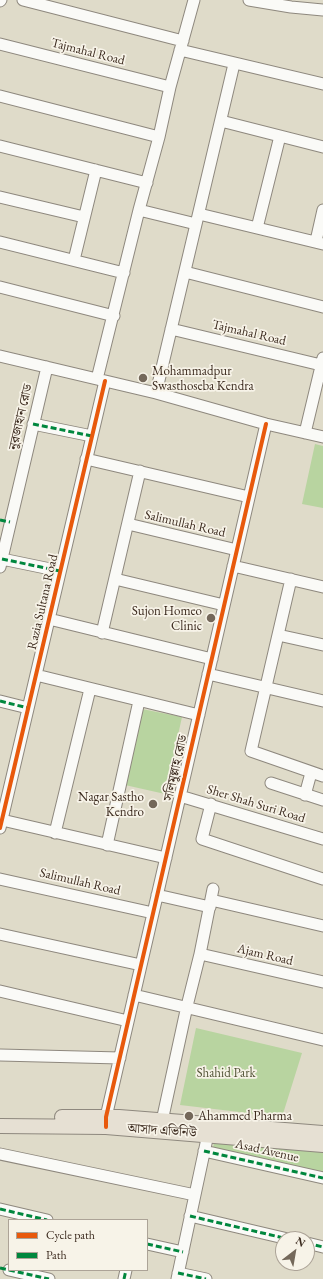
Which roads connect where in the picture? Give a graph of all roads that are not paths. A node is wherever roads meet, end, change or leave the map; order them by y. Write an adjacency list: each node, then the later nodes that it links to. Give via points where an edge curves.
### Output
1 (23, 0): 4 (street)
2 (194, 0): 7 (street)
3 (249, 0): 5 (street)
4 (48, 3): 7 (street)
5 (323, 10)
6 (0, 44): 10 (street, Tajmahal Road)
7 (182, 45): 8 (street); 10 (street)
8 (234, 64): 9 (street); 12 (street)
9 (323, 84)
10 (170, 87): 14 (street)
11 (0, 96): 14 (street)
12 (221, 121): 13 (street); 23 (street)
13 (280, 136): 16 (street); 24 (street)
14 (159, 138): 18 (street)
15 (0, 146): 17 (street)
16 (323, 147)
17 (96, 170): 18 (street); 22 (street)
18 (147, 183): 20 (street)
19 (0, 198): 22 (street)
20 (139, 210): 23 (street); 29 (street)
21 (323, 210): 26 (street)
22 (84, 218): 27 (street)
23 (197, 219): 24 (street); 28 (street)
24 (257, 228): 26 (street)
25 (0, 242): 27 (street)
26 (319, 242)
27 (74, 260): 29 (street)
28 (185, 272): 31 (street); 33 (street)
29 (124, 273): 32 (street)
30 (0, 287): 32 (street)
31 (323, 307)
32 (114, 316): 37 (street)
33 (171, 329): 35 (street, Tajmahal Road); 38 (street)
34 (0, 356): 36 (street)
35 (322, 362): 41 (street, Tajmahal Road)
36 (46, 367): 37 (street); 39 (street, নুরজাহান রোড)
37 (101, 380): 38 (street); 42 (street, Razia Sultana Road)
38 (156, 393): 40 (street)
39 (33, 424): 42 (street); 47 (street, নুরজাহান রোড)
40 (266, 424): 41 (street); 46 (street, সলিমুল্লাহ রোড)
41 (305, 433): 43 (street)
42 (92, 436): 44 (street, Razia Sultana Road)
43 (323, 437)
44 (86, 459): 45 (street); 52 (street, Razia Sultana Road)
45 (140, 471): 46 (street); 48 (street, Salimullah Road)
46 (249, 497): 49 (street, সলিমুল্লাহ রোড)
47 (5, 521): 50 (street, নুরজাহান রোড)
48 (128, 524): 49 (street, Salimullah Road); 53 (street, Salimullah Road)
49 (237, 550): 51 (street, সলিমুল্লাহ রোড)
50 (1, 563): 52 (street)
51 (233, 566): 54 (street); 56 (street, সলিমুল্লাহ রোড)
52 (60, 571): 57 (street, Razia Sultana Road)
53 (115, 579): 56 (street); 58 (street, Salimullah Road)
54 (290, 579): 55 (street); 59 (street)
55 (323, 587)
56 (224, 605): 61 (street, সলিমুল্লাহ রোড)
57 (49, 619): 58 (street); 63 (street, Razia Sultana Road)
58 (102, 633): 61 (street)
59 (278, 634): 60 (street); 64 (street)
60 (323, 645)
61 (212, 659): 62 (street, সলিমুল্লাহ রোড)
62 (208, 674): 64 (street); 70 (street, সলিমুল্লাহ রোড)
63 (36, 675): 65 (street); 69 (street, Razia Sultana Road)
64 (265, 687): 68 (street); 71 (street, via 251,751)
65 (90, 689): 67 (street); 79 (street)
66 (0, 701): 69 (street)
67 (139, 701): 70 (street); 81 (street)
68 (323, 701)
69 (28, 708): 78 (street, Razia Sultana Road)
70 (199, 715): 75 (street, সলিমুল্লাহ রোড)
71 (311, 773): 72 (street); 74 (street)
72 (323, 776)
73 (271, 783): 74 (street, Sher Shah Suri Road)
74 (305, 795): 76 (street, Sher Shah Suri Road)
75 (180, 796): 77 (street, Sher Shah Suri Road); 82 (street, সলিমুল্লাহ রোড)
76 (323, 800)
77 (211, 804): 80 (street, Sher Shah Suri Road); 84 (street, via 202,839)
78 (1, 824): 79 (street)
79 (55, 833): 81 (street)
80 (323, 839)
81 (107, 845): 82 (street)
82 (166, 858): 85 (street, সলিমুল্লাহ রোড)
83 (0, 879): 87 (street, Salimullah Road)
84 (323, 879)
85 (157, 895): 86 (street); 87 (street, সলিমুল্লাহ রোড)
86 (211, 899): 88 (street); 90 (street)
87 (153, 913): 91 (street, সলিমুল্লাহ রোড)
88 (323, 926)
89 (0, 934): 91 (street)
90 (200, 954): 92 (street, Ajam Road); 95 (street)
91 (141, 965): 94 (street, সলিমুল্লাহ রোড)
92 (323, 982)
93 (0, 991): 96 (street)
94 (134, 995): 95 (street); 96 (street, সলিমুল্লাহ রোড)
95 (187, 1006): 97 (street); 101 (street)
96 (128, 1021): 99 (street, সলিমুল্লাহ রোড)
97 (323, 1040)
98 (0, 1055): 99 (street)
99 (120, 1058): 102 (street, সলিমুল্লাহ রোড)
100 (0, 1117): 102 (main road, আসাদ এভিনিউ)
101 (162, 1121): 102 (main road, আসাদ এভিনিউ); 105 (main road, আসাদ এভিনিউ)
102 (106, 1122): 103 (main road, আসাদ এভিনিউ); 104 (main road, আসাদ এভিনিউ)
103 (0, 1126)
104 (208, 1134): 106 (main road, আসাদ এভিনিউ); 107 (street)
105 (323, 1134)
106 (323, 1145)
107 (204, 1151): 109 (street, Asad Avenue); 110 (street)
108 (0, 1154): 110 (street)
109 (323, 1178)
110 (195, 1195): 112 (street)
111 (0, 1209): 113 (street)
112 (190, 1216): 114 (street); 116 (street)
113 (44, 1219)
114 (275, 1236)
115 (148, 1244): 116 (street)
116 (183, 1252): 118 (street)
117 (13, 1271): 119 (street)
118 (178, 1276): 120 (street)
119 (49, 1279)
120 (206, 1279)

